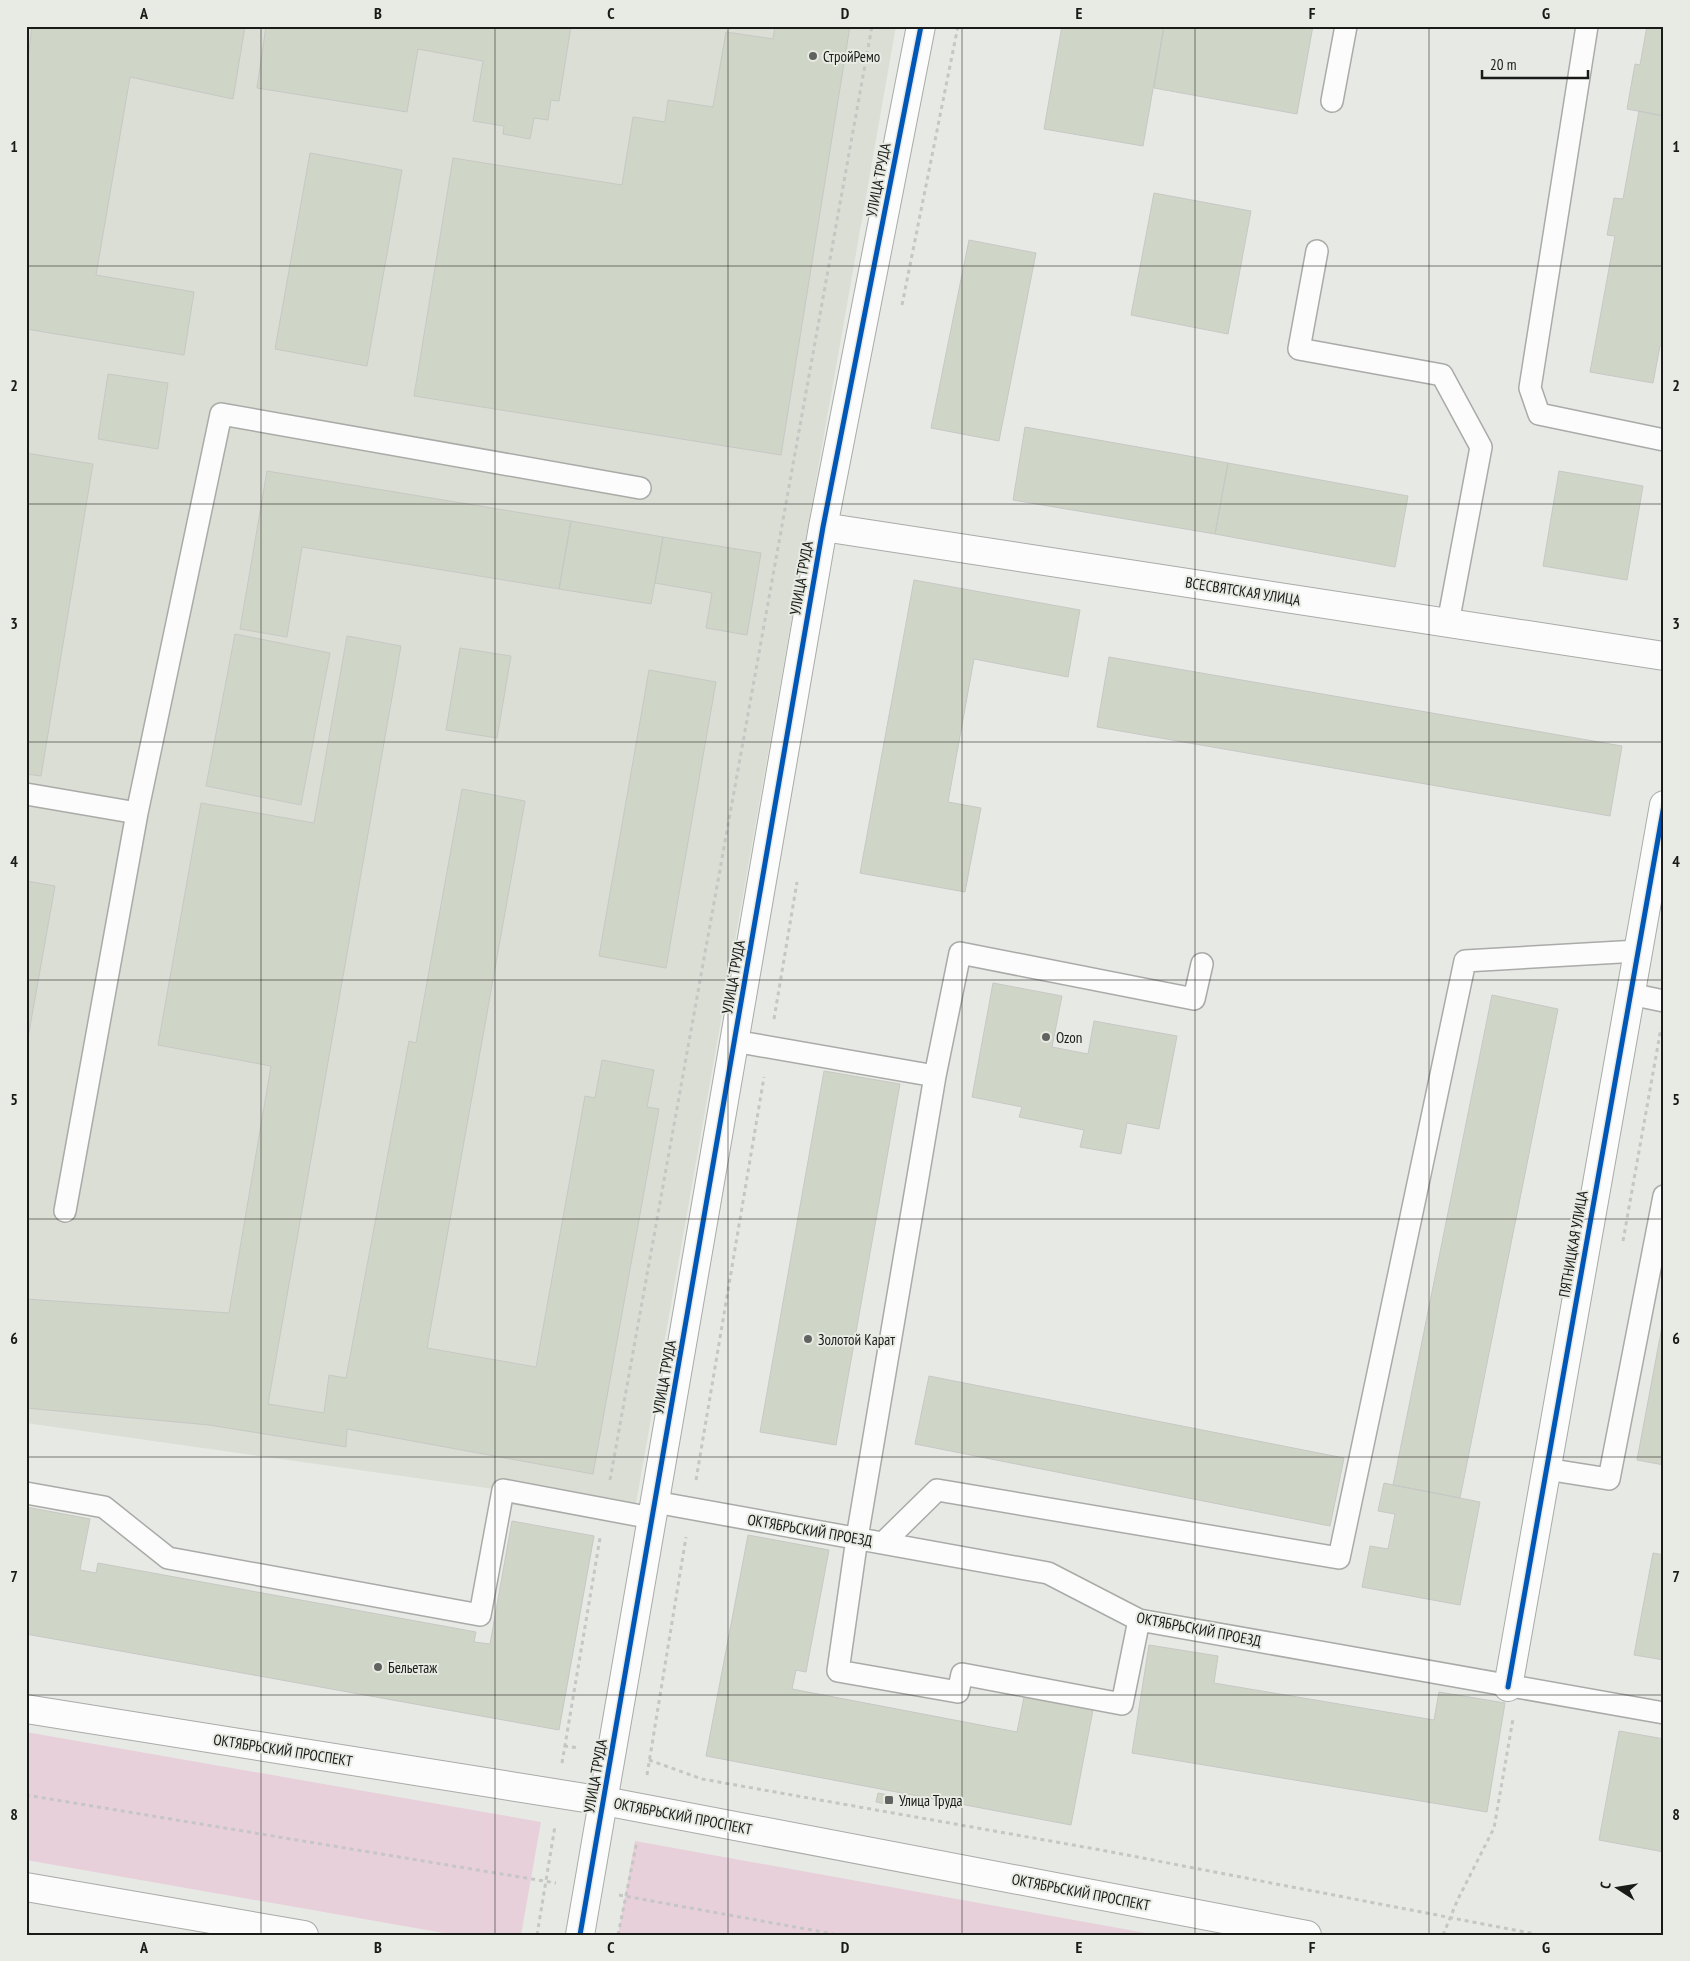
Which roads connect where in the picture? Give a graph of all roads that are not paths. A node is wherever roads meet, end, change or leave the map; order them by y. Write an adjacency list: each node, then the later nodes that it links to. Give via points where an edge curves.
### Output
1 (921, 26): 8 (street, УЛИЦА ТРУДА)
2 (1346, 26): 4 (lane)
3 (1587, 26): 6 (lane, via 1530,388 1539,414)
4 (1332, 101)
5 (1317, 251): 9 (lane, via 1299,349 1442,375 1481,448)
6 (1664, 440)
7 (640, 488): 13 (lane, via 221,414)
8 (823, 527): 9 (street, ВСЕСВЯТСКАЯ УЛИЦА); 18 (street, УЛИЦА ТРУДА)
9 (1448, 623): 10 (street, ВСЕСВЯТСКАЯ УЛИЦА)
10 (1664, 656)
11 (26, 794): 13 (lane)
12 (1664, 805): 14 (street, ПЯТНИЦКАЯ УЛИЦА)
13 (137, 813): 21 (lane)
14 (1638, 952): 16 (street, ПЯТНИЦКАЯ УЛИЦА); 26 (lane, via 1465,961 1339,1558 937,1490)
15 (1202, 964): 19 (lane, via 1194,999 960,953)
16 (1630, 994): 17 (lane); 22 (street, ПЯТНИЦКАЯ УЛИЦА)
17 (1664, 1001)
18 (734, 1041): 19 (lane); 24 (street, УЛИЦА ТРУДА)
19 (935, 1076): 25 (lane)
20 (1664, 1196): 22 (lane, via 1609,1479)
21 (65, 1211)
22 (1546, 1468): 28 (street, ПЯТНИЦКАЯ УЛИЦА)
23 (26, 1493): 24 (lane, ОКТЯБРЬСКИЙ ПРОЕЗД, via 104,1507 168,1558 480,1615 503,1490 605,1509)
24 (654, 1510): 25 (lane, ОКТЯБРЬСКИЙ ПРОЕЗД, via 691,1508); 31 (street, УЛИЦА ТРУДА)
25 (856, 1538): 26 (lane, ОКТЯБРЬСКИЙ ПРОЕЗД); 27 (lane, via 838,1671 958,1692 962,1674 1122,1704)
26 (883, 1543): 27 (lane, ОКТЯБРЬСКИЙ ПРОЕЗД, via 1048,1573)
27 (1139, 1620): 28 (lane, ОКТЯБРЬСКИЙ ПРОЕЗД)
28 (1508, 1687): 30 (lane, ОКТЯБРЬСКИЙ ПРОЕЗД)
29 (26, 1709): 31 (street, ОКТЯБРЬСКИЙ ПРОСПЕКТ)
30 (1664, 1714)
31 (604, 1801): 34 (street, УЛИЦА ТРУДА); 35 (street, ОКТЯБРЬСКИЙ ПРОСПЕКТ)
32 (26, 1887): 33 (street)
33 (304, 1935)
34 (580, 1935)
35 (1306, 1935)

